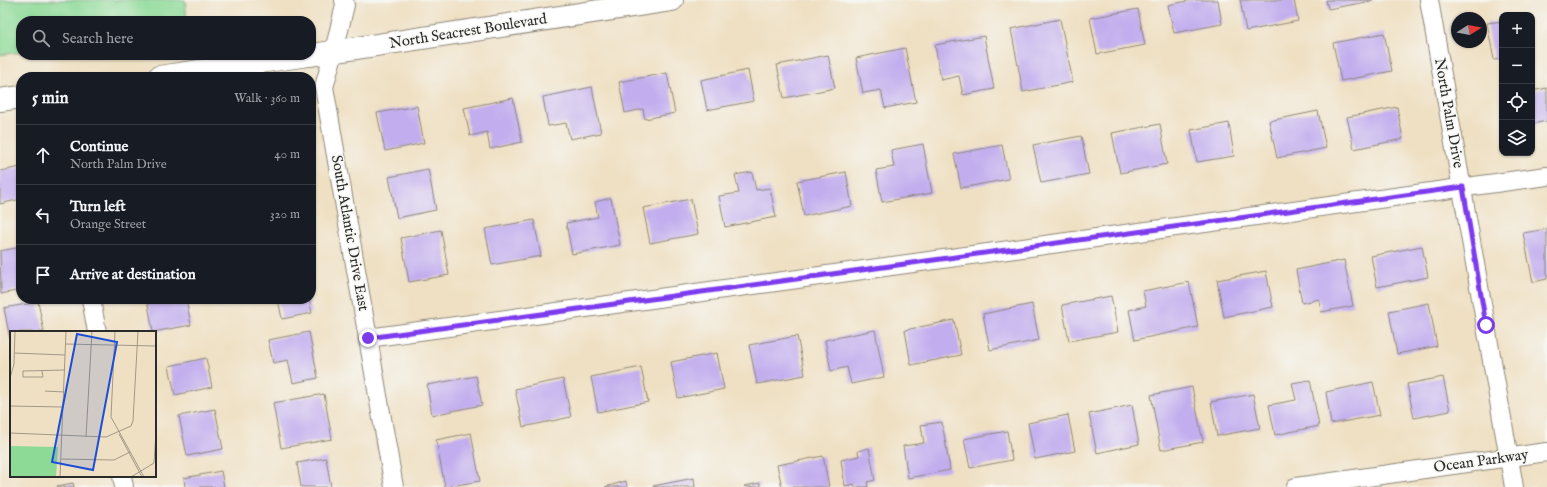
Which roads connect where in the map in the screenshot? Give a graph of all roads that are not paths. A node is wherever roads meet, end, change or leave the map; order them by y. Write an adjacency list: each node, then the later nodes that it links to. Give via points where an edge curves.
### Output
1 (344, 0): 4 (street, South Atlantic Drive East)
2 (667, 0): 4 (street, North Seacrest Boulevard)
3 (1429, 0): 11 (street, North Palm Drive)
4 (334, 51): 5 (street, North Seacrest Boulevard); 14 (street, South Atlantic Drive East, via 324,87)
5 (316, 54)
6 (275, 60): 7 (street, North Seacrest Boulevard)
7 (193, 72)
8 (16, 98): 9 (street)
9 (0, 100)
10 (1547, 176): 11 (street)
11 (1463, 187): 14 (street); 16 (street, North Palm Drive)
12 (92, 304): 13 (street)
13 (97, 331)
14 (368, 338): 19 (street, South Atlantic Drive East)
15 (1547, 452): 16 (street, Ocean Parkway)
16 (1509, 458): 20 (street, Ocean Parkway); 21 (street, North Palm Drive)
17 (122, 477): 18 (street)
18 (124, 487)
19 (394, 487)
20 (1296, 487)
21 (1514, 487)

